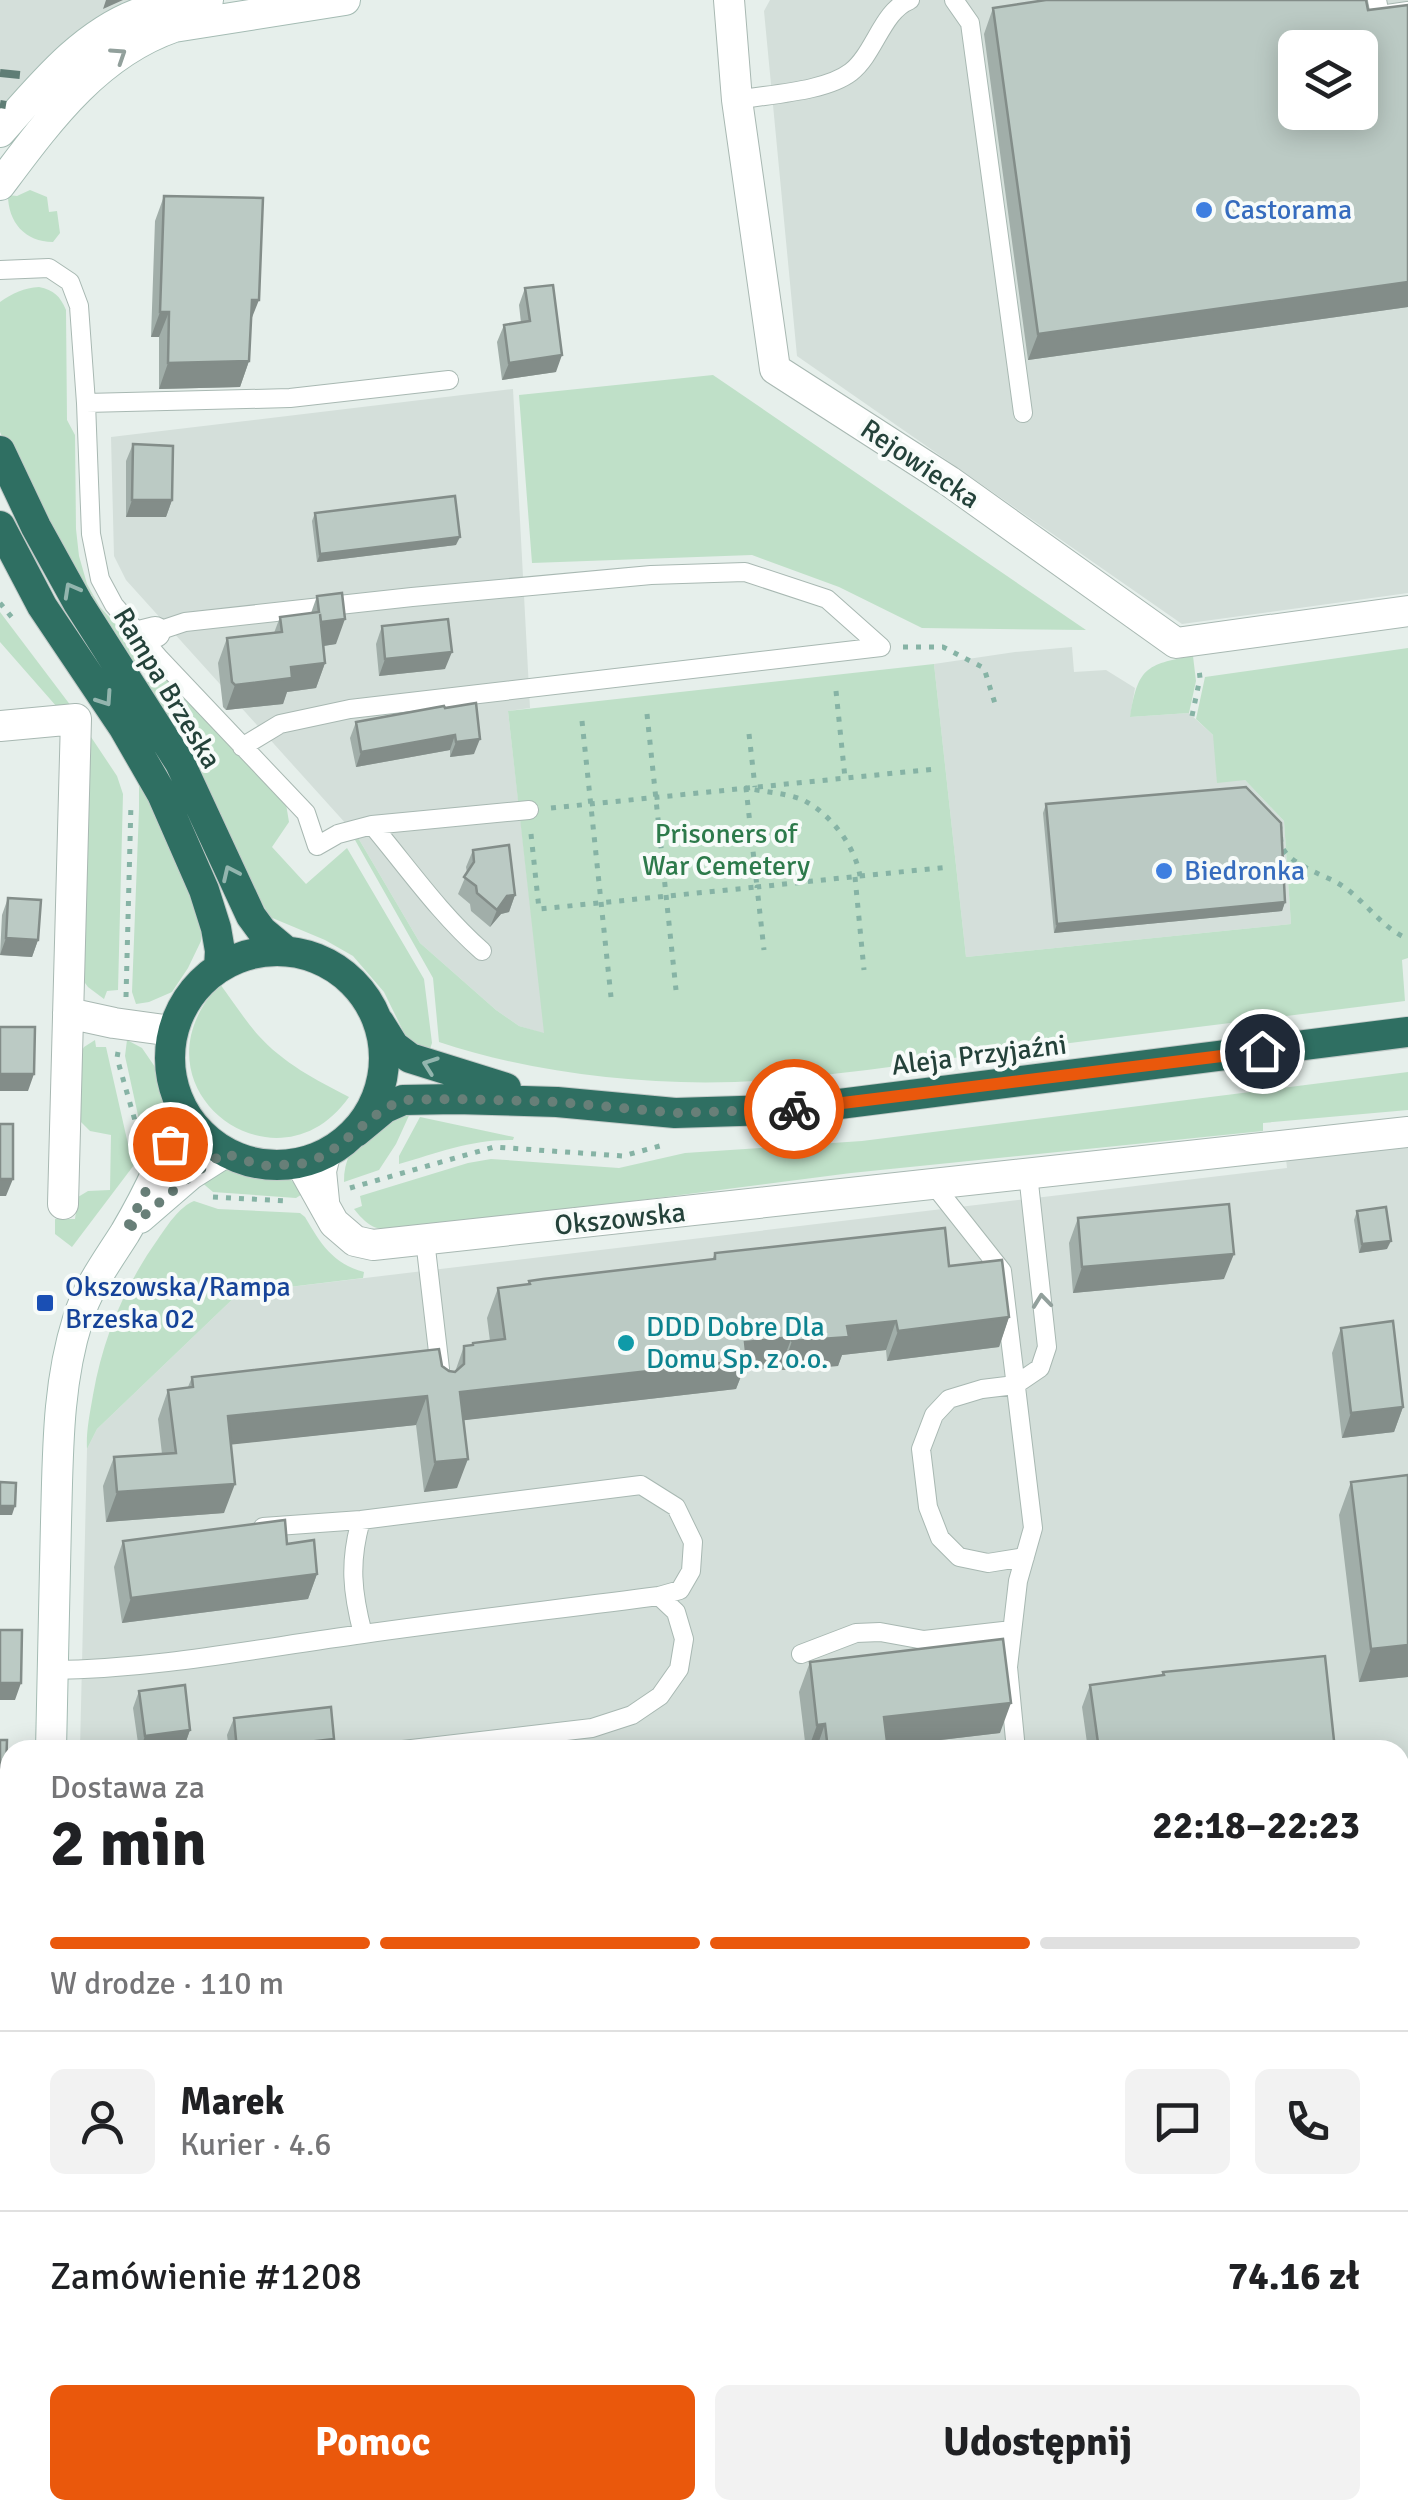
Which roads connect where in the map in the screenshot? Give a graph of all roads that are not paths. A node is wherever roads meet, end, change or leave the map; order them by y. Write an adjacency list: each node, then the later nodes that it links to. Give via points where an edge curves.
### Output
1 (208, 0): 11 (street, via 145,12 101,34)
2 (345, 0): 12 (street, one-way to 2, via 91,76 150,36)
3 (729, 0): 10 (street, Rejowiecka)
4 (910, 0): 10 (lane, via 898,5 851,72 825,84)
5 (954, 0): 9 (lane)
6 (1377, 0): 7 (lane, via 1380,16)
7 (1408, 11)
8 (990, 20): 9 (lane)
9 (970, 23): 16 (lane)
10 (737, 100): 19 (street, Rejowiecka, via 774,369 948,481 1176,643)
11 (0, 132)
12 (0, 185)
13 (0, 270): 15 (lane, via 49,268 70,282 79,306)
14 (449, 380): 15 (lane, via 290,398)
15 (86, 403): 20 (lane, via 90,534 100,579 114,605)
16 (1023, 412)
17 (0, 451): 25 (highway, Rampa Brzeska, one-way to 17, via 251,916 180,763 78,603)
18 (0, 526): 27 (highway, Rampa Brzeska, one-way to 27, via 42,606 162,794 204,890 216,928)
19 (1408, 611)
20 (147, 634): 22 (lane); 22 (lane, via 186,622 412,597 745,572 827,599 881,647 350,710 280,724)
21 (0, 726): 28 (street, via 76,719)
22 (242, 747): 24 (lane, via 306,813 316,846)
23 (529, 810): 24 (lane)
24 (372, 825): 26 (lane)
25 (286, 951): 27 (highway, via 251,954); 29 (highway, via 342,972)
26 (482, 952)
27 (218, 968): 30 (highway, via 190,995)
28 (68, 1014): 30 (street); 40 (street)
29 (378, 1022): 32 (highway, Aleja Przyjaźni, one-way to 29, via 410,1058); 34 (highway, via 385,1060 377,1098)
30 (172, 1031): 33 (highway, via 169,1070)
31 (1408, 1032): 32 (highway, Aleja Przyjaźni, via 800,1109 676,1113)
32 (557, 1102): 34 (highway, Aleja Przyjaźni, via 404,1100)
33 (181, 1109): 36 (highway); 41 (street)
34 (356, 1132): 37 (highway)
35 (1408, 1132): 38 (street, Okszowska)
36 (224, 1153): 37 (highway, via 262,1166); 41 (street)
37 (313, 1159): 42 (street, Okszowska, via 334,1223 356,1241)
38 (1028, 1174): 39 (street, Okszowska); 43 (lane, one-way to 38, via 1040,1368 1047,1347)
39 (934, 1185): 42 (street, Okszowska); 43 (lane, via 1002,1271)
40 (63, 1204)
41 (125, 1232): 52 (street, via 79,1314 69,1351 60,1424)
42 (425, 1240): 44 (lane)
43 (1015, 1384): 47 (lane, via 1032,1528); 47 (lane, via 949,1399 934,1415 921,1449 928,1507 940,1538 959,1556 988,1562)
44 (442, 1390)
45 (360, 1520): 46 (lane); 48 (lane, via 641,1485 676,1507 692,1542 691,1571 680,1590); 50 (lane, via 352,1549)
46 (254, 1528)
47 (1024, 1557): 49 (lane)
48 (659, 1596): 50 (lane); 54 (lane, via 676,1612 684,1639 679,1669 660,1696 632,1715 592,1728)
49 (1012, 1630): 51 (lane, via 924,1640 856,1633); 55 (lane, via 1008,1667)
50 (363, 1634): 52 (lane, via 222,1657)
51 (802, 1654)
52 (52, 1670): 53 (street)
53 (51, 1740)
54 (489, 1740)
55 (1015, 1740)

